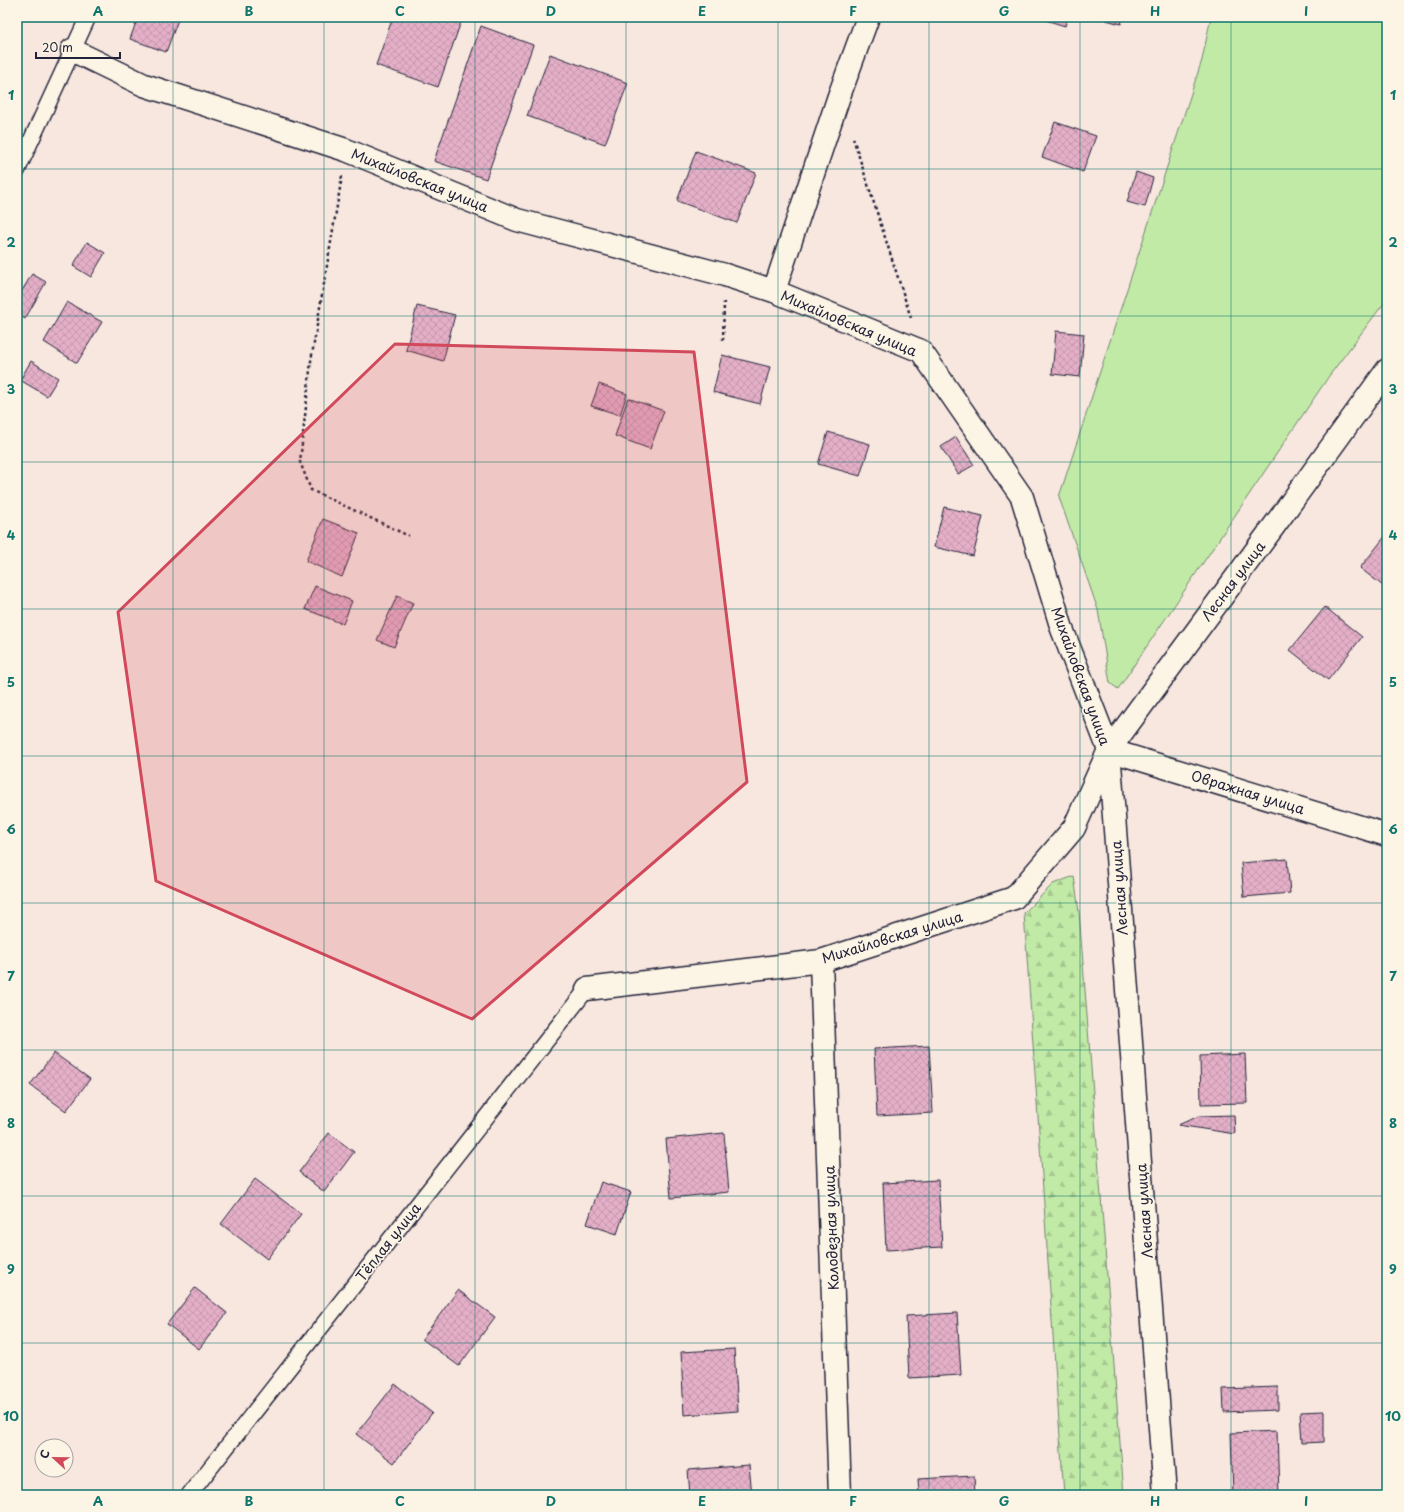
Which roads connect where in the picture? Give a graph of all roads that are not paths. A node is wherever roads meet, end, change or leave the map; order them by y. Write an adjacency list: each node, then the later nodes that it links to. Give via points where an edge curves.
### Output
1 (88, 17): 3 (lane)
2 (868, 17): 5 (street, Михайловская улица)
3 (72, 50): 4 (lane); 5 (street, Михайловская улица, via 144,85 346,150 517,220 725,275)
4 (17, 171)
5 (774, 291): 7 (street, Михайловская улица, via 921,351 1022,497 1062,629)
6 (1387, 370): 7 (street, Лесная улица)
7 (1109, 750): 8 (street, Овражная улица); 9 (street, Михайловская улица, via 1074,828 1014,898); 13 (street, Лесная улица)
8 (1387, 835)
9 (821, 960): 10 (street, Михайловская улица); 12 (street, Колодезная улица)
10 (587, 989): 11 (lane, Тёплая улица)
11 (189, 1495)
12 (840, 1495)
13 (1165, 1495)

